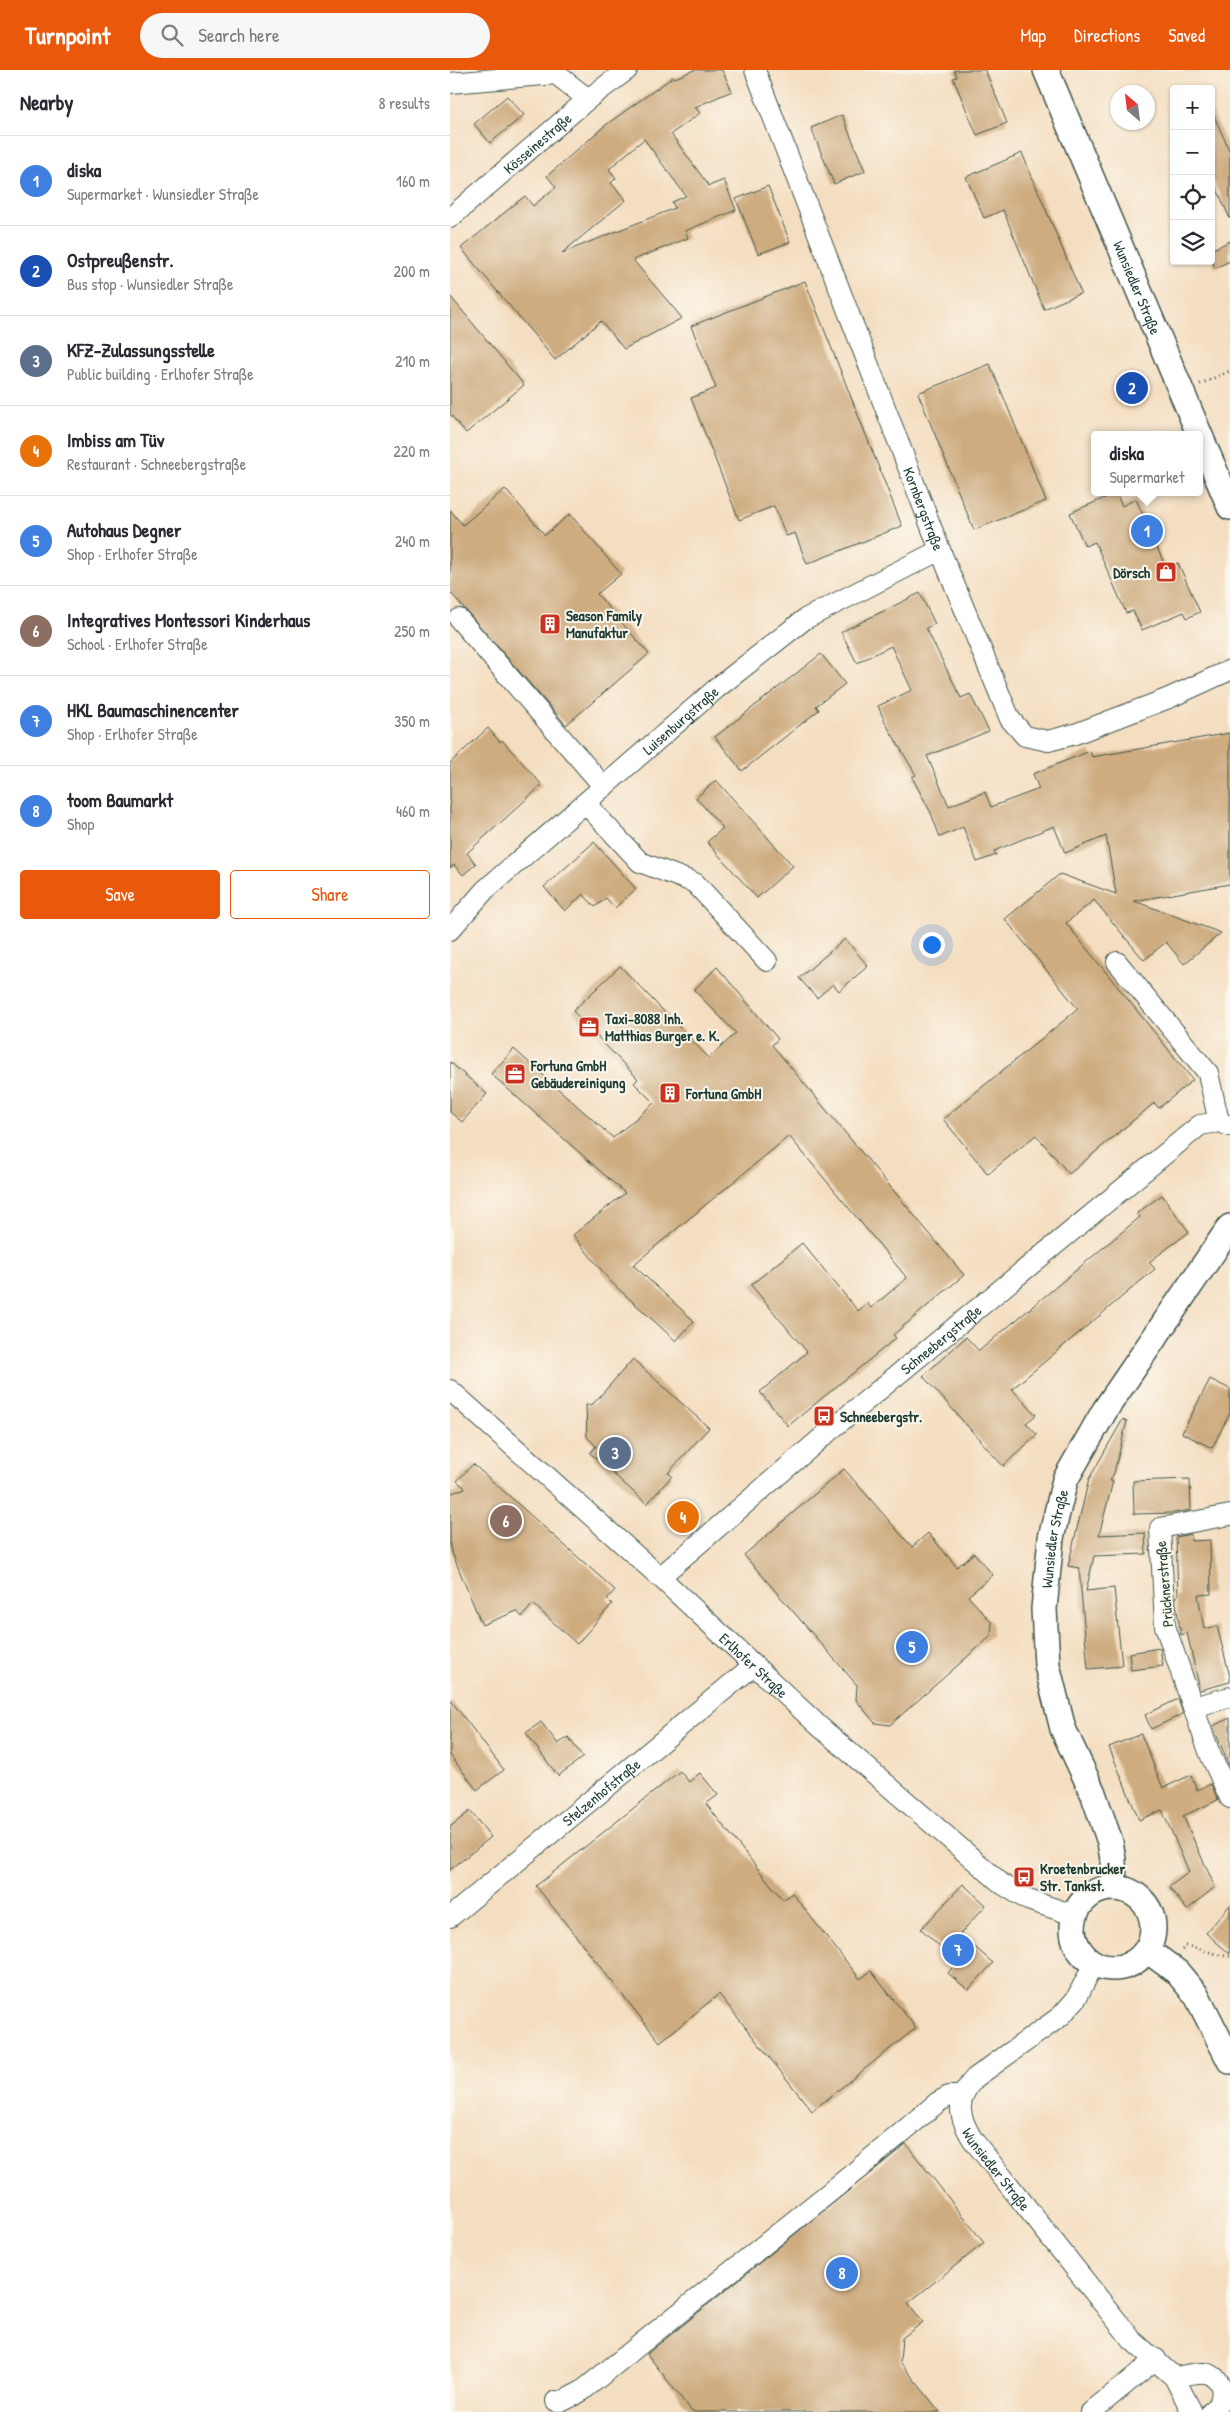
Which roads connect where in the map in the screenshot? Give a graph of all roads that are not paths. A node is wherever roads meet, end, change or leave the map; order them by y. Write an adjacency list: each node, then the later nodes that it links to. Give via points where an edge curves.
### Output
1 (626, 70): 5 (street, Kösseinestraße)
2 (755, 70): 10 (street, Kornbergstraße)
3 (1046, 70): 7 (main road, Wunsiedler Straße)
4 (450, 83): 5 (street, via 556,74)
5 (588, 100): 6 (street, Kösseinestraße)
6 (450, 218)
7 (1198, 431)
8 (1203, 442): 9 (main road, Wunsiedler Straße)
9 (1230, 507)
10 (940, 550): 12 (street, Kornbergstraße, via 1010,718 1025,736 1048,742 1075,734 1169,698); 13 (street, Luisenburgstraße, via 805,619 717,688)
11 (459, 619): 13 (street)
12 (1230, 670)
13 (604, 787): 14 (street, Luisenburgstraße)
14 (584, 803): 15 (street, Luisenburgstraße, via 485,890); 16 (street, via 640,862 695,884)
15 (450, 930)
16 (767, 961)
17 (1117, 962): 18 (street, via 1208,1073)
18 (1224, 1124): 22 (street, Schneebergstraße, via 1200,1125 833,1428)
19 (1230, 1227): 27 (main road, Wunsiedler Straße, via 1105,1410 1065,1480 1050,1538 1044,1609 1047,1665 1064,1729 1093,1793 1110,1842)
20 (450, 1390): 22 (street, Erlhofer Straße)
21 (1230, 1515): 25 (street, Prücknerstraße, via 1160,1528 1165,1626)
22 (660, 1577): 23 (street, Erlhofer Straße)
23 (752, 1666): 28 (street, Erlhofer Straße, via 1002,1884 1028,1900); 29 (street, Stelzenhofstraße)
24 (1230, 1696): 25 (street)
25 (1193, 1707): 26 (street, Prücknerstraße)
26 (1230, 1798)
27 (1114, 1887): 28 (main road, via 1090,1895); 30 (main road, via 1133,1892 1151,1913 1153,1936)
28 (1074, 1915): 31 (main road, via 1074,1942)
29 (450, 1917)
30 (1147, 1950): 31 (main road, via 1126,1966 1106,1968); 32 (main road, via 1177,1972 1197,1996)
31 (1094, 1964): 33 (street, via 1076,1999 1061,2016 975,2078)
32 (1230, 2061)
33 (961, 2096): 34 (street, Wunsiedler Straße, via 962,2117 973,2140 1132,2340); 36 (street, via 948,2096 938,2102 582,2391 563,2401)
34 (1156, 2359): 35 (street, Wunsiedler Straße); 37 (street)
35 (1174, 2377): 38 (street, Wunsiedler Straße); 39 (street, via 1204,2373 1215,2378 1221,2386 1222,2396 1219,2405)
36 (556, 2400)
37 (1091, 2412)
38 (1192, 2412)
39 (1211, 2412)

